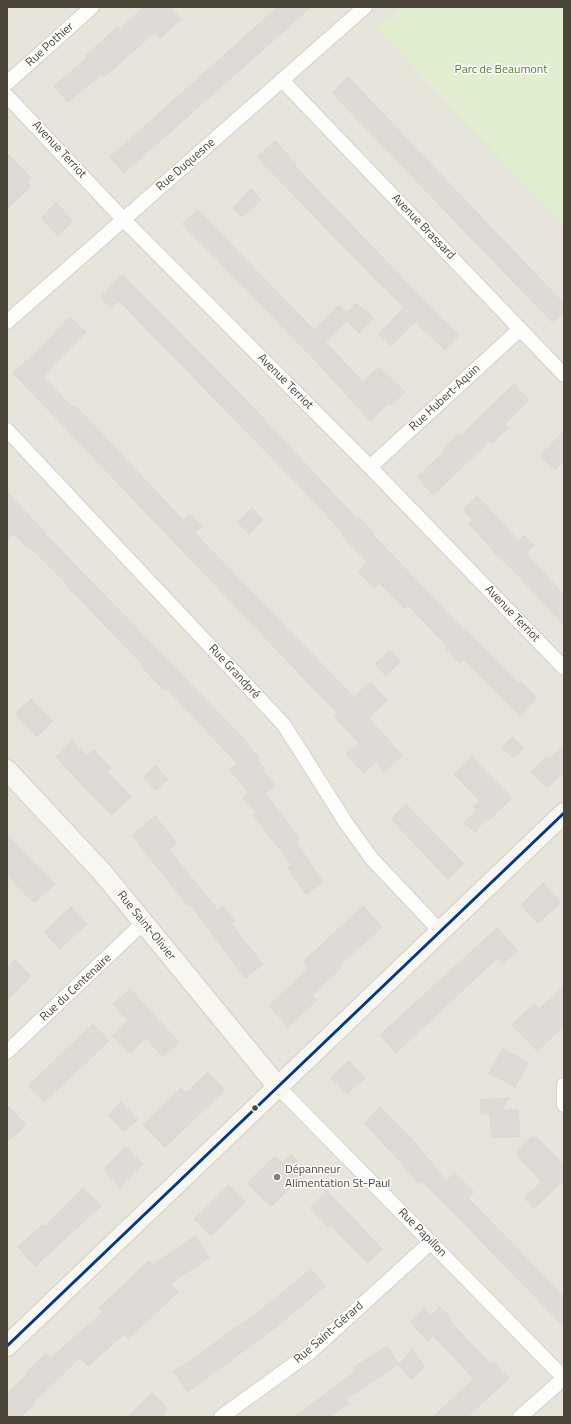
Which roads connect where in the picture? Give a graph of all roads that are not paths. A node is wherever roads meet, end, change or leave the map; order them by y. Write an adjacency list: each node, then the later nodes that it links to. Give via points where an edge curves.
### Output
1 (92, 7): 4 (street, Rue Pothier)
2 (365, 7): 3 (street, Rue Duquesne)
3 (282, 80): 6 (street, Rue Duquesne); 8 (street, Avenue Brassard)
4 (7, 84)
5 (7, 96): 6 (street, Avenue Terriot)
6 (124, 220): 7 (street, Rue Duquesne); 11 (street, Avenue Terriot)
7 (7, 322)
8 (520, 329): 9 (street, Avenue Brassard); 11 (street, Rue Hubert-Aquin)
9 (564, 375)
10 (7, 430): 16 (street, Rue Grandpré, via 284,725 346,824 372,859)
11 (370, 467): 12 (street, Avenue Terriot)
12 (564, 668)
13 (7, 770): 15 (street, Rue Saint-Olivier, via 102,872)
14 (564, 813): 16 (street)
15 (144, 922): 17 (street, Rue du Centenaire); 19 (street, Rue Saint-Olivier)
16 (440, 931): 19 (street)
17 (7, 1052)
18 (564, 1085): 20 (street)
19 (279, 1088): 21 (street, Rue Papillon); 22 (street)
20 (564, 1105)
21 (431, 1242): 23 (street, Rue Papillon); 24 (street, Rue Saint-Gérard, via 308,1354)
22 (7, 1346)
23 (564, 1378): 25 (street)
24 (221, 1417)
25 (520, 1417)

